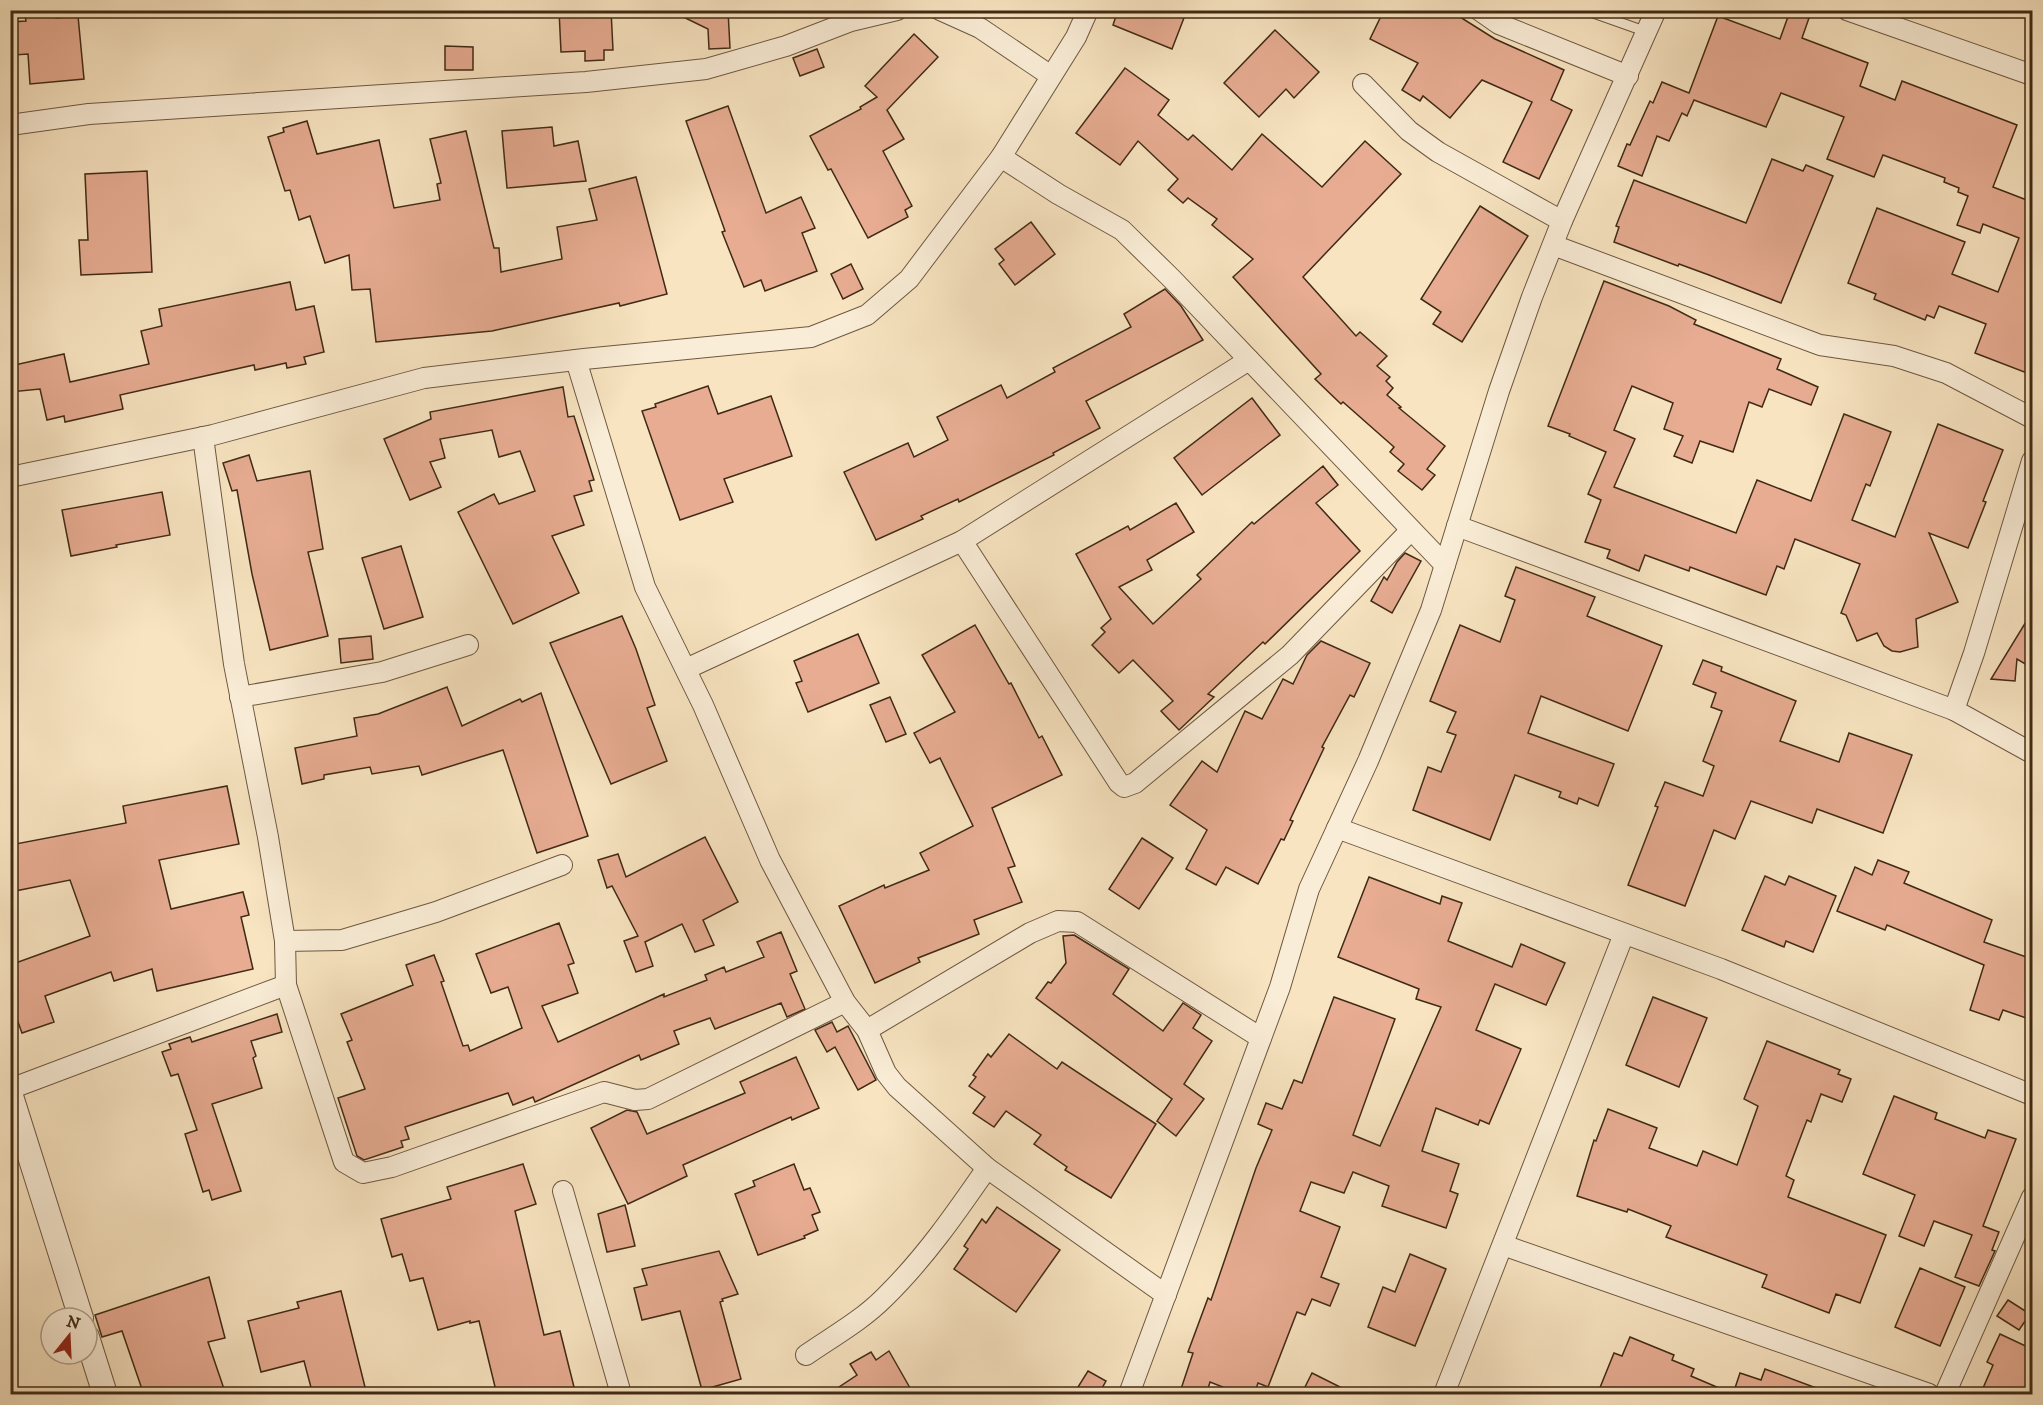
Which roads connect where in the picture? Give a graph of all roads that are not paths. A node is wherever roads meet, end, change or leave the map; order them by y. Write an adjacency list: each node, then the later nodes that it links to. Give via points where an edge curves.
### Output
1 (897, 10): 14 (street, via 851,21 786,46 706,69 586,82 89,114)
2 (940, 10): 11 (street, via 980,28)
3 (1088, 10): 11 (street)
4 (1479, 10): 12 (street, via 1499,24)
5 (1585, 10): 8 (lane)
6 (1656, 10): 9 (street)
7 (1847, 10): 10 (street)
8 (1603, 13): 9 (lane)
9 (1647, 32): 12 (street)
10 (2032, 75)
11 (1051, 76): 15 (street)
12 (1628, 76): 16 (street)
13 (1363, 84): 16 (street, via 1409,131 1438,152)
14 (10, 125)
15 (1001, 156): 18 (street, via 909,279 867,315 811,337); 19 (street, via 1122,230)
16 (1562, 221): 17 (street)
17 (1552, 245): 20 (street, via 1820,345 1894,356 1946,373); 24 (street, via 1499,391)
18 (576, 360): 21 (street, via 424,378); 29 (street, via 645,587)
19 (1249, 360): 25 (street); 26 (street)
20 (2032, 418)
21 (203, 437): 23 (street); 30 (street)
22 (2032, 461): 31 (street)
23 (10, 477)
24 (1457, 526): 27 (street); 31 (street)
25 (1411, 530): 26 (street, via 1290,655 1135,783 1124,787); 27 (street)
26 (962, 541): 29 (street)
27 (1445, 565): 33 (street, via 1431,610)
28 (468, 645): 30 (street, via 382,672)
29 (686, 669): 38 (street, via 770,861)
30 (240, 696): 36 (street)
31 (1954, 710): 32 (street)
32 (2032, 753)
33 (1337, 828): 35 (street); 40 (street, via 1309,889)
34 (562, 865): 36 (street, via 436,912 342,940)
35 (1624, 934): 42 (street); 46 (street)
36 (285, 941): 37 (street)
37 (286, 985): 38 (street, via 344,1162 363,1173 392,1167 604,1092 635,1100 648,1099); 41 (street)
38 (845, 1002): 39 (street)
39 (867, 1030): 40 (street, via 1030,933 1058,921 1077,922); 43 (street, via 897,1087)
40 (1261, 1038): 47 (street)
41 (10, 1091): 48 (street)
42 (2032, 1095)
43 (987, 1168): 47 (street); 49 (street, via 945,1228 885,1298)
44 (563, 1191): 52 (street)
45 (2032, 1197): 56 (street)
46 (1503, 1245): 54 (street); 55 (street)
47 (1166, 1295): 53 (street)
48 (77, 1306)
49 (806, 1355)
50 (96, 1366): 51 (street)
51 (105, 1395)
52 (621, 1395)
53 (1129, 1395)
54 (1444, 1395)
55 (1929, 1395)
56 (1945, 1395)

